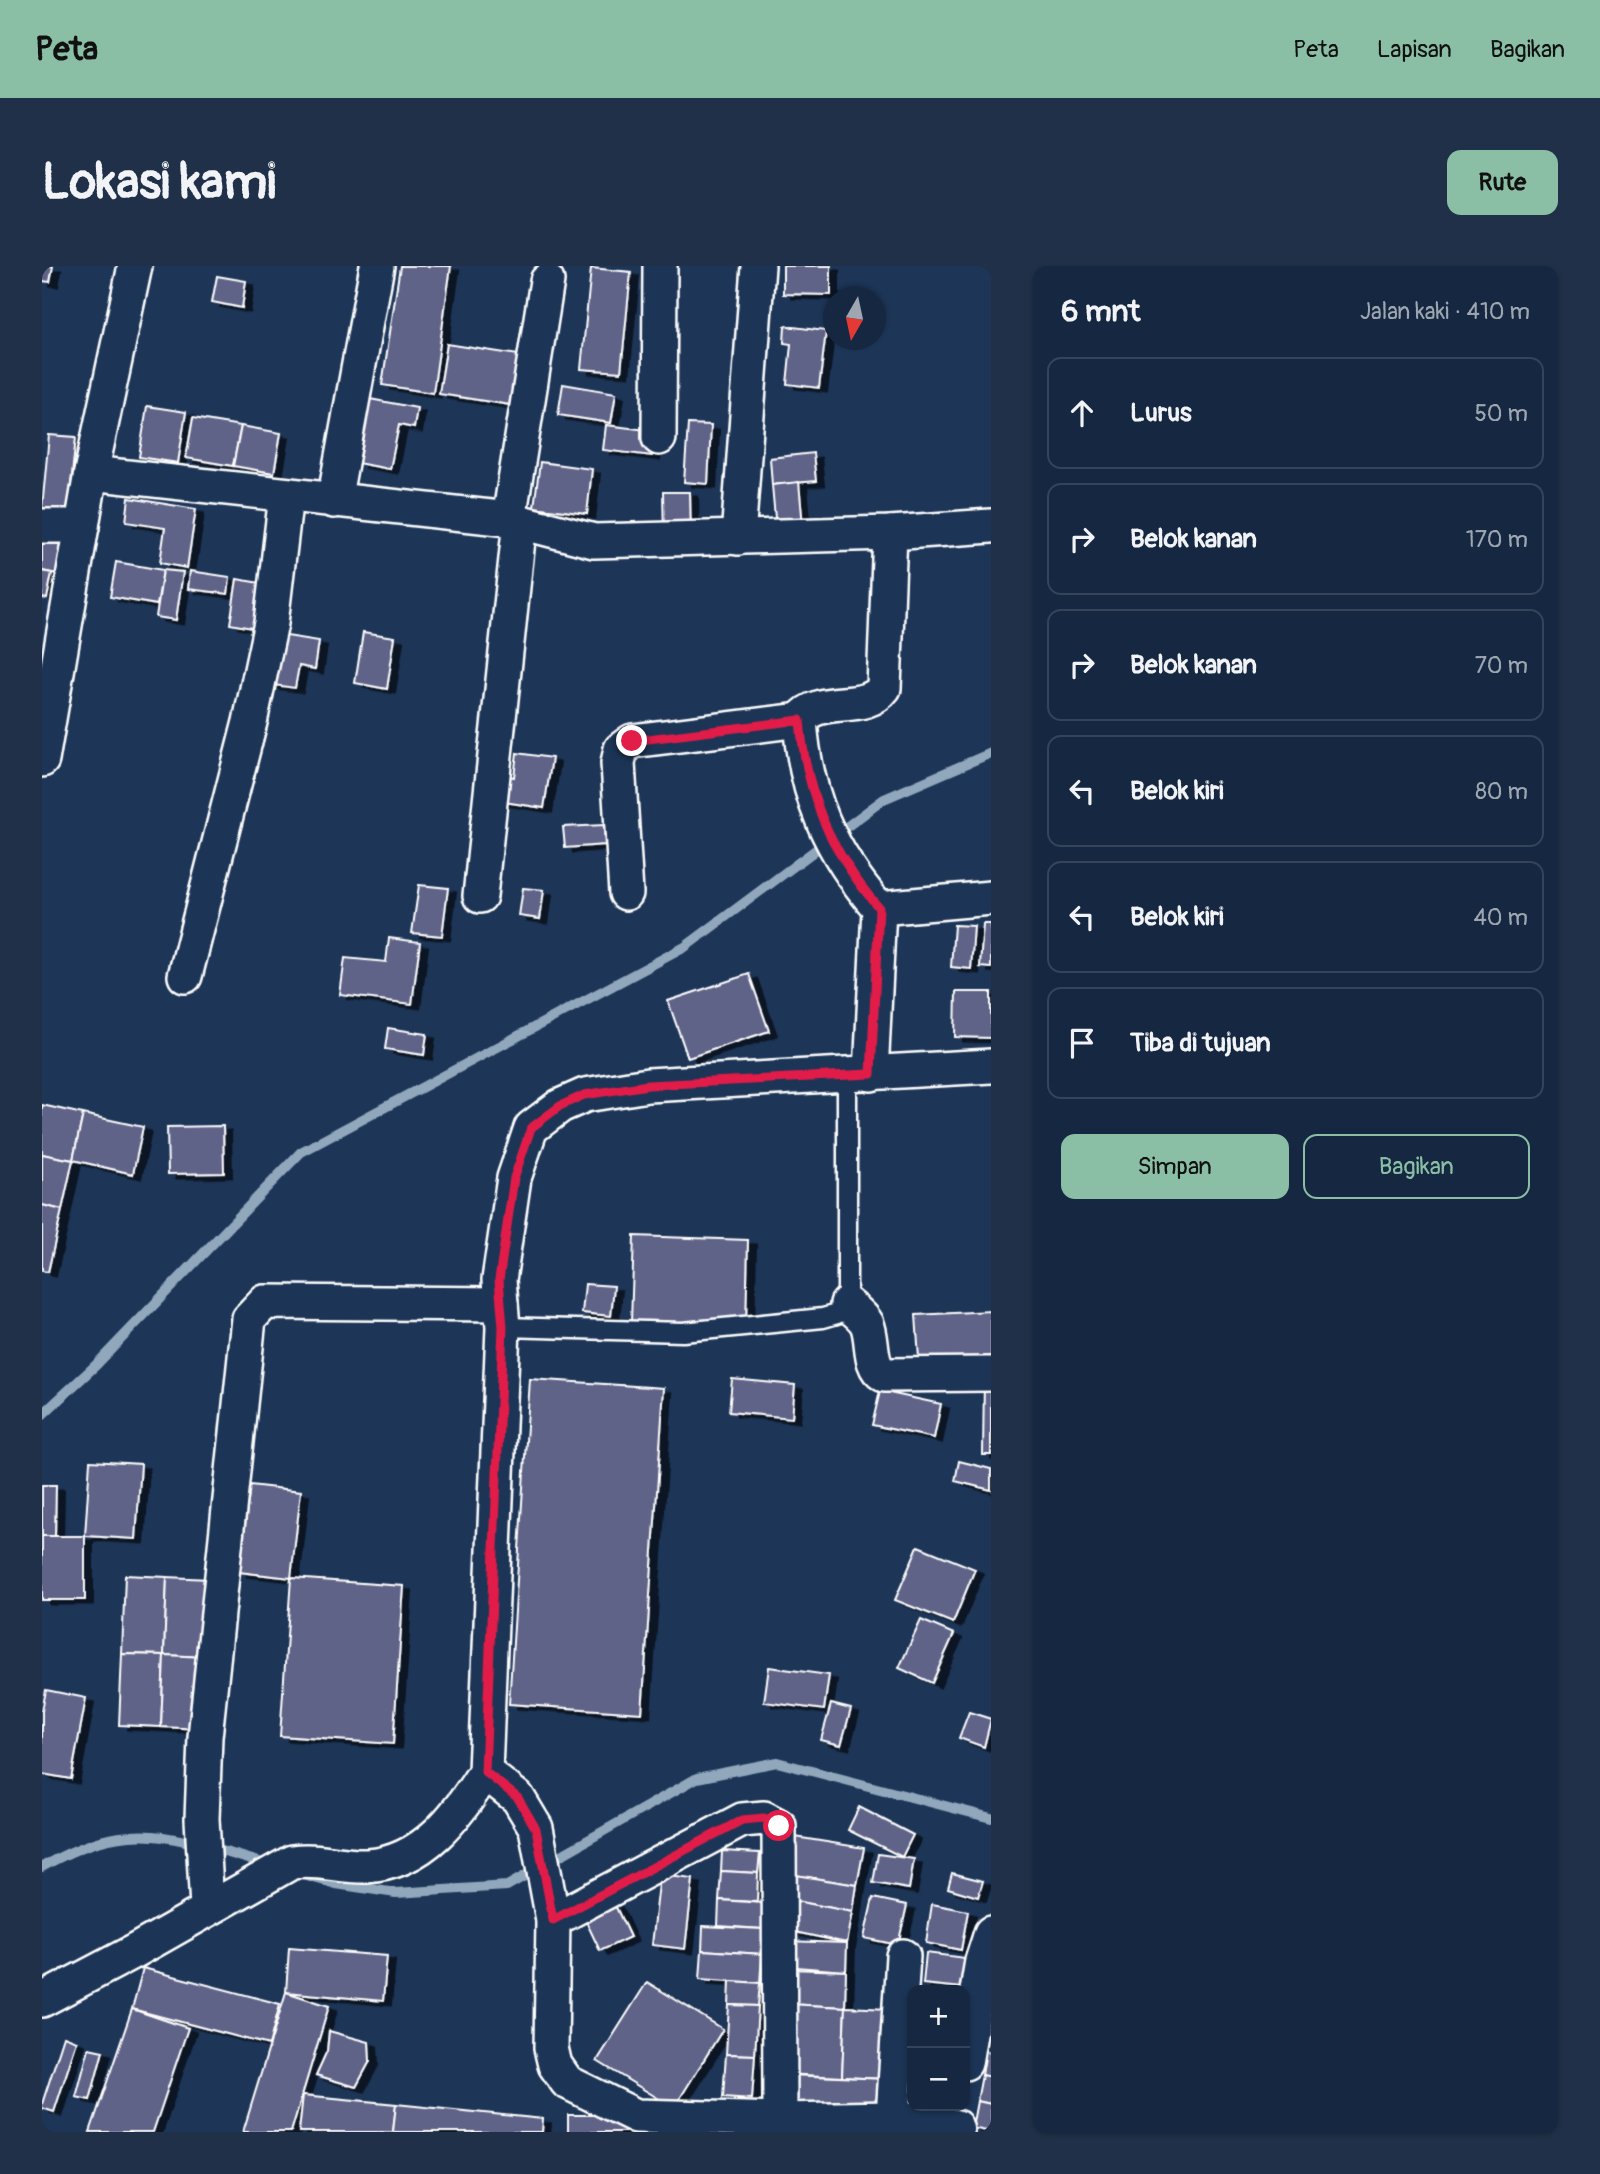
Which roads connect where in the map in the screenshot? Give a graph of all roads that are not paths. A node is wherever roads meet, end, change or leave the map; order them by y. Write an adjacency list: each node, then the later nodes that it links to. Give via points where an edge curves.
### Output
1 (135, 266): 7 (street)
2 (377, 266): 9 (street)
3 (660, 266): 6 (street)
4 (758, 266): 15 (street)
5 (547, 282): 10 (street)
6 (659, 438)
7 (90, 473): 8 (street); 12 (street)
8 (286, 495): 9 (street); 22 (street, via 271,623)
9 (334, 501): 10 (street)
10 (515, 520): 15 (street, via 587,540); 19 (street)
11 (42, 526): 12 (street)
12 (82, 526): 17 (street)
13 (991, 526): 14 (street)
14 (890, 533): 15 (street); 16 (street, via 884,688 865,701 816,706)
15 (738, 538)
16 (800, 720): 18 (street, via 632,741 621,750); 21 (street, via 813,800 849,873)
17 (42, 760)
18 (625, 893)
19 (480, 895)
20 (991, 898): 21 (street)
21 (879, 908): 24 (street)
22 (185, 976)
23 (991, 1066): 24 (street)
24 (859, 1074): 25 (lane); 26 (street, via 648,1085 584,1095 560,1106 531,1128 514,1178 500,1270)
25 (847, 1304): 26 (lane, via 837,1314 823,1318 683,1332); 27 (street, via 867,1325 875,1364 884,1376)
26 (502, 1315): 28 (street); 29 (street, via 265,1302 249,1319 205,1737)
27 (991, 1374)
28 (485, 1772): 29 (street, via 448,1824 413,1853 367,1866 306,1860 277,1869); 30 (street, via 518,1798 536,1829)
29 (207, 1908): 33 (street)
30 (553, 1920): 36 (street, via 742,1820 764,1818 779,1826); 38 (street, via 551,2048 555,2065 568,2082)
31 (991, 1933): 34 (street)
32 (903, 1956): 35 (street)
33 (42, 2000)
34 (968, 2048)
35 (893, 2118): 36 (street); 37 (street)
36 (780, 2120): 38 (street)
37 (957, 2122)
38 (635, 2124)

